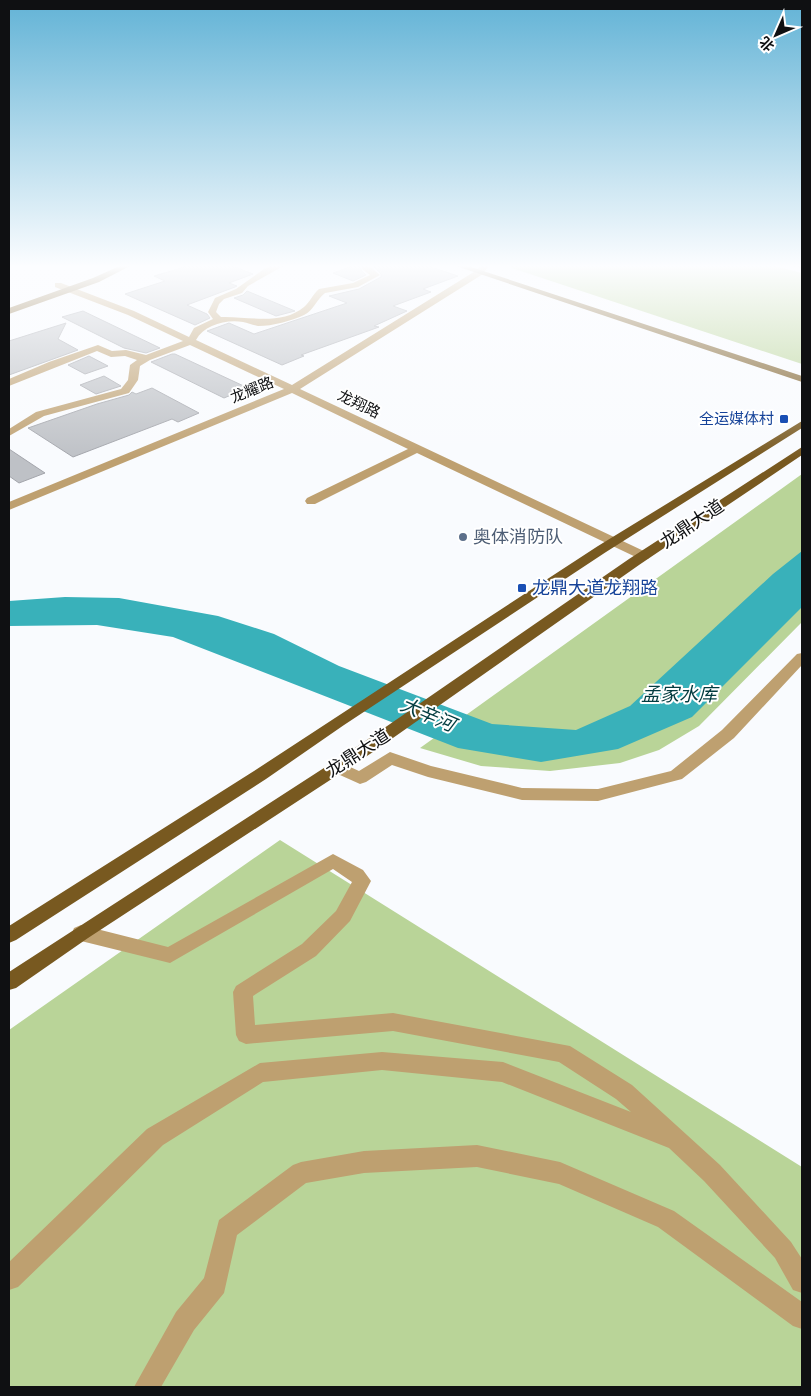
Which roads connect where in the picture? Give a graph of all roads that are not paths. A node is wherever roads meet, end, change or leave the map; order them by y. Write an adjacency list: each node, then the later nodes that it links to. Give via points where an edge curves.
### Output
1 (166, 329): 6 (street, 龙翔路)
2 (199, 329): 6 (street)
3 (384, 329): 11 (street, 龙耀路)
4 (660, 329): 9 (main road)
5 (670, 329): 8 (main road)
6 (191, 341): 7 (street); 11 (street, 龙翔路)
7 (147, 358): 10 (street, via 126,353 111,354 98,348 37,369); 13 (street, via 135,365 133,380 125,391 40,414)
8 (802, 373)
9 (802, 379)
10 (9, 383)
11 (293, 389): 14 (street, 龙翔路); 17 (street, 龙耀路)
12 (802, 424): 18 (main road, 龙鼎大道)
13 (9, 433)
14 (418, 448): 16 (street); 18 (street, 龙翔路)
15 (802, 450): 19 (main road, 龙鼎大道)
16 (311, 501)
17 (9, 506)
18 (614, 542): 19 (street, 龙翔路); 23 (main road, 龙鼎大道)
19 (644, 556): 21 (main road, 龙鼎大道)
20 (802, 656): 21 (street, via 728,734 676,775 598,795 522,794 428,771 390,758 360,778)
21 (337, 767): 22 (main road, 龙鼎大道)
22 (81, 933): 24 (main road, 龙鼎大道); 25 (street, via 170,955 333,861 362,881 344,916 309,950 243,992 246,1035 393,1022 563,1053 624,1092)
23 (9, 936)
24 (9, 982)
25 (677, 1141): 26 (street, via 503,1072 382,1061 260,1072 156,1137); 27 (street, via 712,1173 783,1250)
26 (9, 1278)
27 (802, 1281)
28 (802, 1318): 29 (street, via 666,1219 560,1173 477,1156 364,1162 301,1173 227,1228 215,1284 185,1321)
29 (148, 1387)

